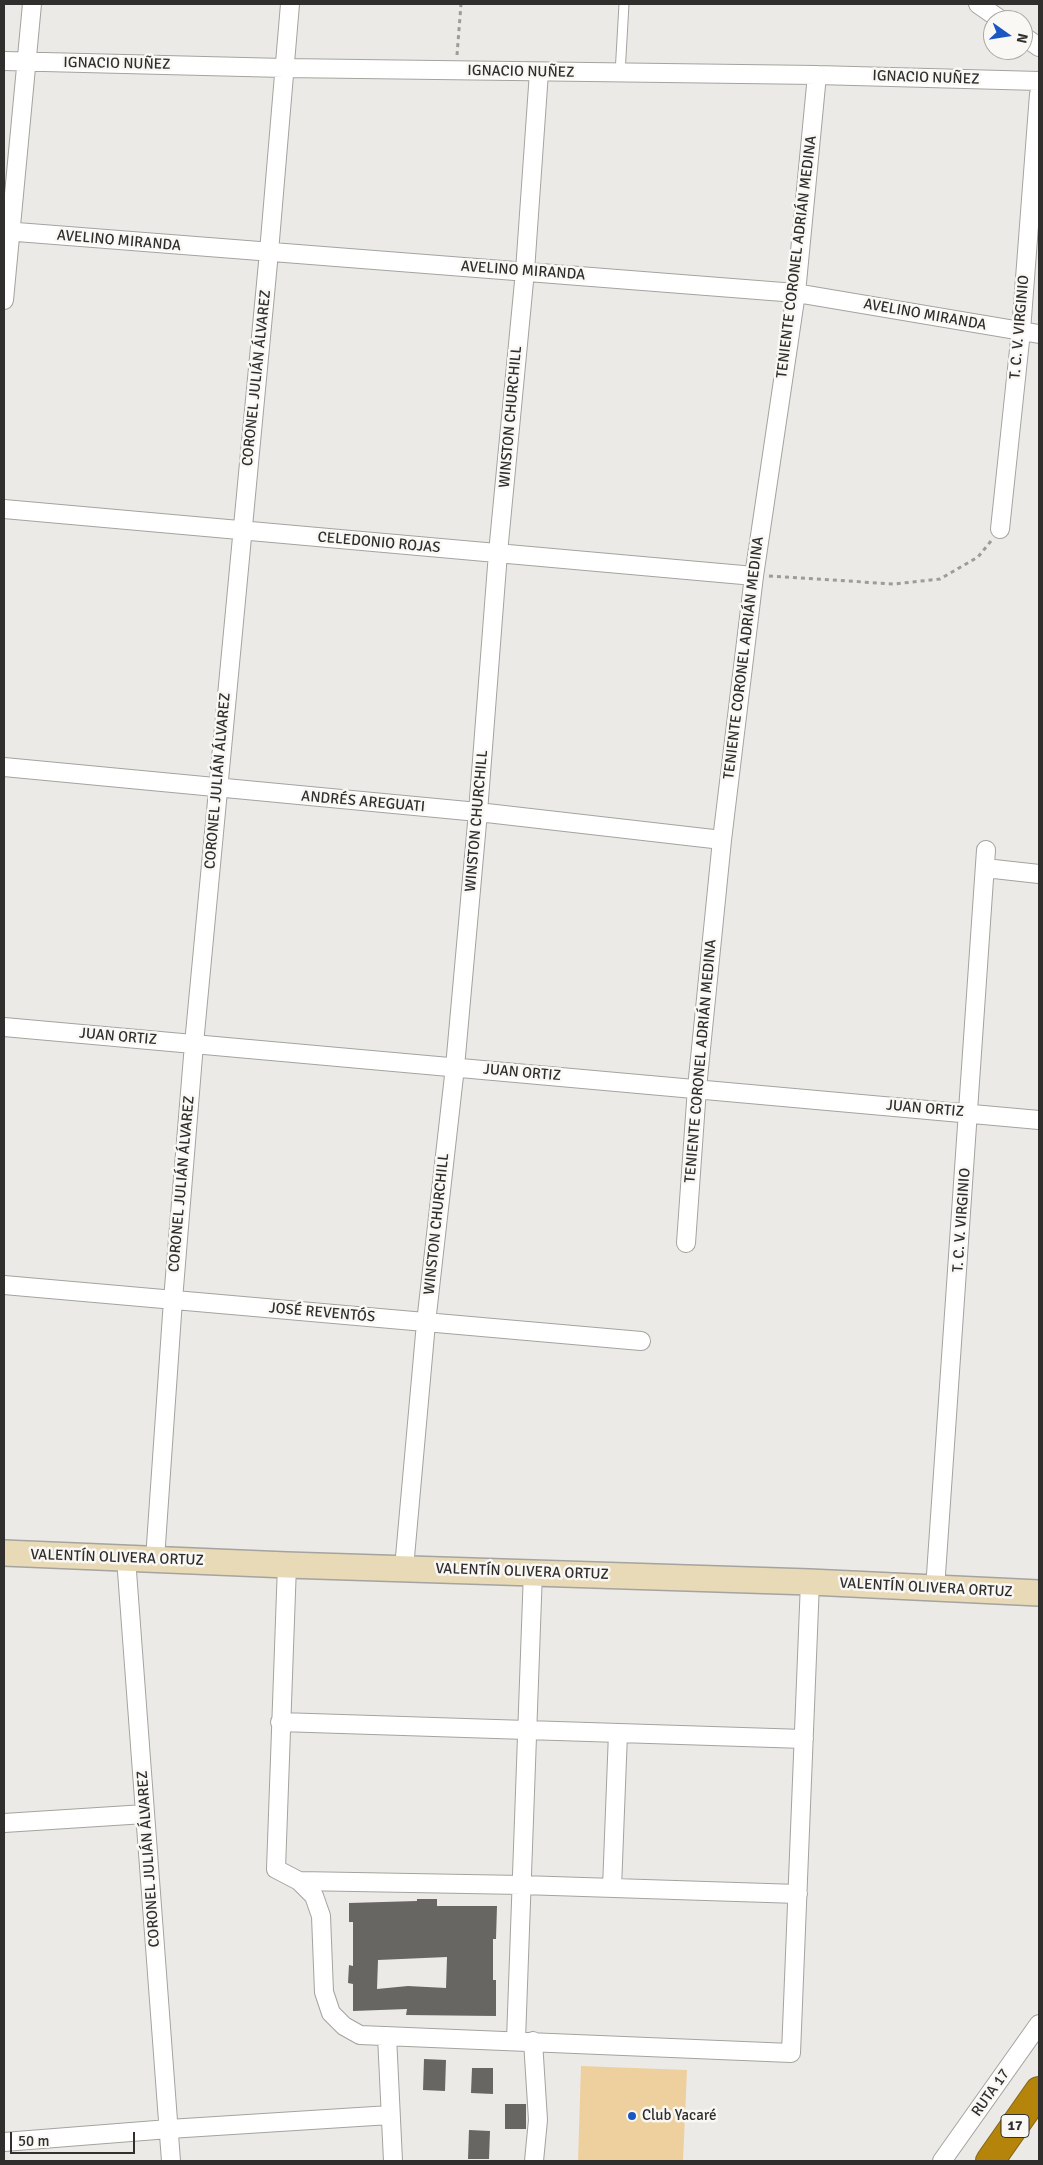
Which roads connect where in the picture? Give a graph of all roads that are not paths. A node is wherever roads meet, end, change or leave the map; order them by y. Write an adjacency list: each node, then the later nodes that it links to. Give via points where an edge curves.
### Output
1 (32, 4): 5 (street)
2 (290, 4): 6 (street, CORONEL JULIÁN ÁLVAREZ)
3 (624, 4): 8 (lane)
4 (4, 61): 5 (street, IGNACIO NUÑEZ)
5 (26, 62): 6 (street, IGNACIO NUÑEZ); 12 (street)
6 (284, 68): 7 (street, IGNACIO NUÑEZ); 13 (street, CORONEL JULIÁN ÁLVAREZ)
7 (539, 72): 8 (street, IGNACIO NUÑEZ); 14 (street, WINSTON CHURCHILL)
8 (620, 74): 9 (street, IGNACIO NUÑEZ)
9 (817, 76): 10 (street, IGNACIO NUÑEZ); 15 (street, TENIENTE CORONEL ADRIÁN MEDINA)
10 (1039, 81)
11 (1039, 94): 17 (street, T. C. V. VIRGINIO)
12 (7, 232): 13 (street, AVELINO MIRANDA); 16 (street)
13 (269, 252): 14 (street, AVELINO MIRANDA); 21 (street, CORONEL JULIÁN ÁLVAREZ)
14 (525, 271): 15 (street, AVELINO MIRANDA); 22 (street, WINSTON CHURCHILL)
15 (796, 293): 17 (street, AVELINO MIRANDA); 23 (street, TENIENTE CORONEL ADRIÁN MEDINA)
16 (4, 300)
17 (1021, 331): 18 (street, AVELINO MIRANDA); 20 (street, T. C. V. VIRGINIO)
18 (1039, 334)
19 (4, 509): 21 (street, CELEDONIO ROJAS)
20 (1000, 529)
21 (242, 531): 22 (street, CELEDONIO ROJAS); 25 (street, CORONEL JULIÁN ÁLVAREZ)
22 (498, 554): 23 (street, CELEDONIO ROJAS); 26 (street, WINSTON CHURCHILL)
23 (754, 576): 27 (street, TENIENTE CORONEL ADRIÁN MEDINA)
24 (4, 767): 25 (street, ANDRÉS AREGUATI)
25 (217, 789): 26 (street, ANDRÉS AREGUATI); 32 (street, CORONEL JULIÁN ÁLVAREZ)
26 (478, 812): 27 (street, ANDRÉS AREGUATI); 33 (street, WINSTON CHURCHILL)
27 (722, 840): 34 (street, TENIENTE CORONEL ADRIÁN MEDINA)
28 (986, 850): 29 (street, T. C. V. VIRGINIO)
29 (985, 868): 30 (street); 35 (street, T. C. V. VIRGINIO)
30 (1039, 874)
31 (4, 1027): 32 (street, JUAN ORTIZ)
32 (194, 1044): 33 (street, JUAN ORTIZ); 39 (street, CORONEL JULIÁN ÁLVAREZ)
33 (455, 1067): 34 (street, JUAN ORTIZ); 40 (street, WINSTON CHURCHILL)
34 (697, 1088): 35 (street, JUAN ORTIZ); 37 (street, TENIENTE CORONEL ADRIÁN MEDINA)
35 (970, 1113): 36 (street, JUAN ORTIZ); 49 (street, T. C. V. VIRGINIO)
36 (1039, 1120)
37 (686, 1243)
38 (4, 1285): 39 (street, JOSÉ REVENTÓS)
39 (173, 1300): 40 (street, JOSÉ REVENTÓS); 44 (street, CORONEL JULIÁN ÁLVAREZ)
40 (426, 1323): 41 (street, JOSÉ REVENTÓS); 46 (street, WINSTON CHURCHILL)
41 (641, 1341)
42 (4, 1553): 43 (street, VALENTÍN OLIVERA ORTUZ)
43 (126, 1558): 44 (street, VALENTÍN OLIVERA ORTUZ); 55 (street, CORONEL JULIÁN ÁLVAREZ)
44 (155, 1559): 45 (street, VALENTÍN OLIVERA ORTUZ)
45 (287, 1565): 46 (street, VALENTÍN OLIVERA ORTUZ); 51 (street)
46 (404, 1568): 47 (street, VALENTÍN OLIVERA ORTUZ)
47 (533, 1572): 48 (street, VALENTÍN OLIVERA ORTUZ); 52 (street)
48 (810, 1582): 49 (street, VALENTÍN OLIVERA ORTUZ); 54 (street)
49 (935, 1589): 50 (street, VALENTÍN OLIVERA ORTUZ)
50 (1039, 1593)
51 (280, 1722): 52 (street); 57 (street, via 276,1869)
52 (527, 1730): 53 (street); 58 (street)
53 (618, 1732): 54 (street); 59 (street)
54 (804, 1739): 60 (street)
55 (145, 1814): 56 (street); 66 (street, CORONEL JULIÁN ÁLVAREZ)
56 (4, 1823)
57 (298, 1881): 58 (street); 62 (street, via 314,1896 321,1916 324,1992 330,2014 360,2035)
58 (522, 1885): 59 (street); 63 (street)
59 (612, 1888): 60 (street)
60 (798, 1894): 63 (street, via 791,2053)
61 (1039, 2024): 71 (street, RUTA 17)
62 (387, 2036): 63 (street); 65 (street)
63 (525, 2041): 70 (street, via 538,2120)
64 (1039, 2091): 72 (highway, 17)
65 (390, 2115): 66 (street); 69 (street)
66 (169, 2129): 67 (street); 68 (street, CORONEL JULIÁN ÁLVAREZ)
67 (4, 2142)
68 (171, 2161)
69 (393, 2161)
70 (534, 2161)
71 (942, 2161)
72 (990, 2161)

